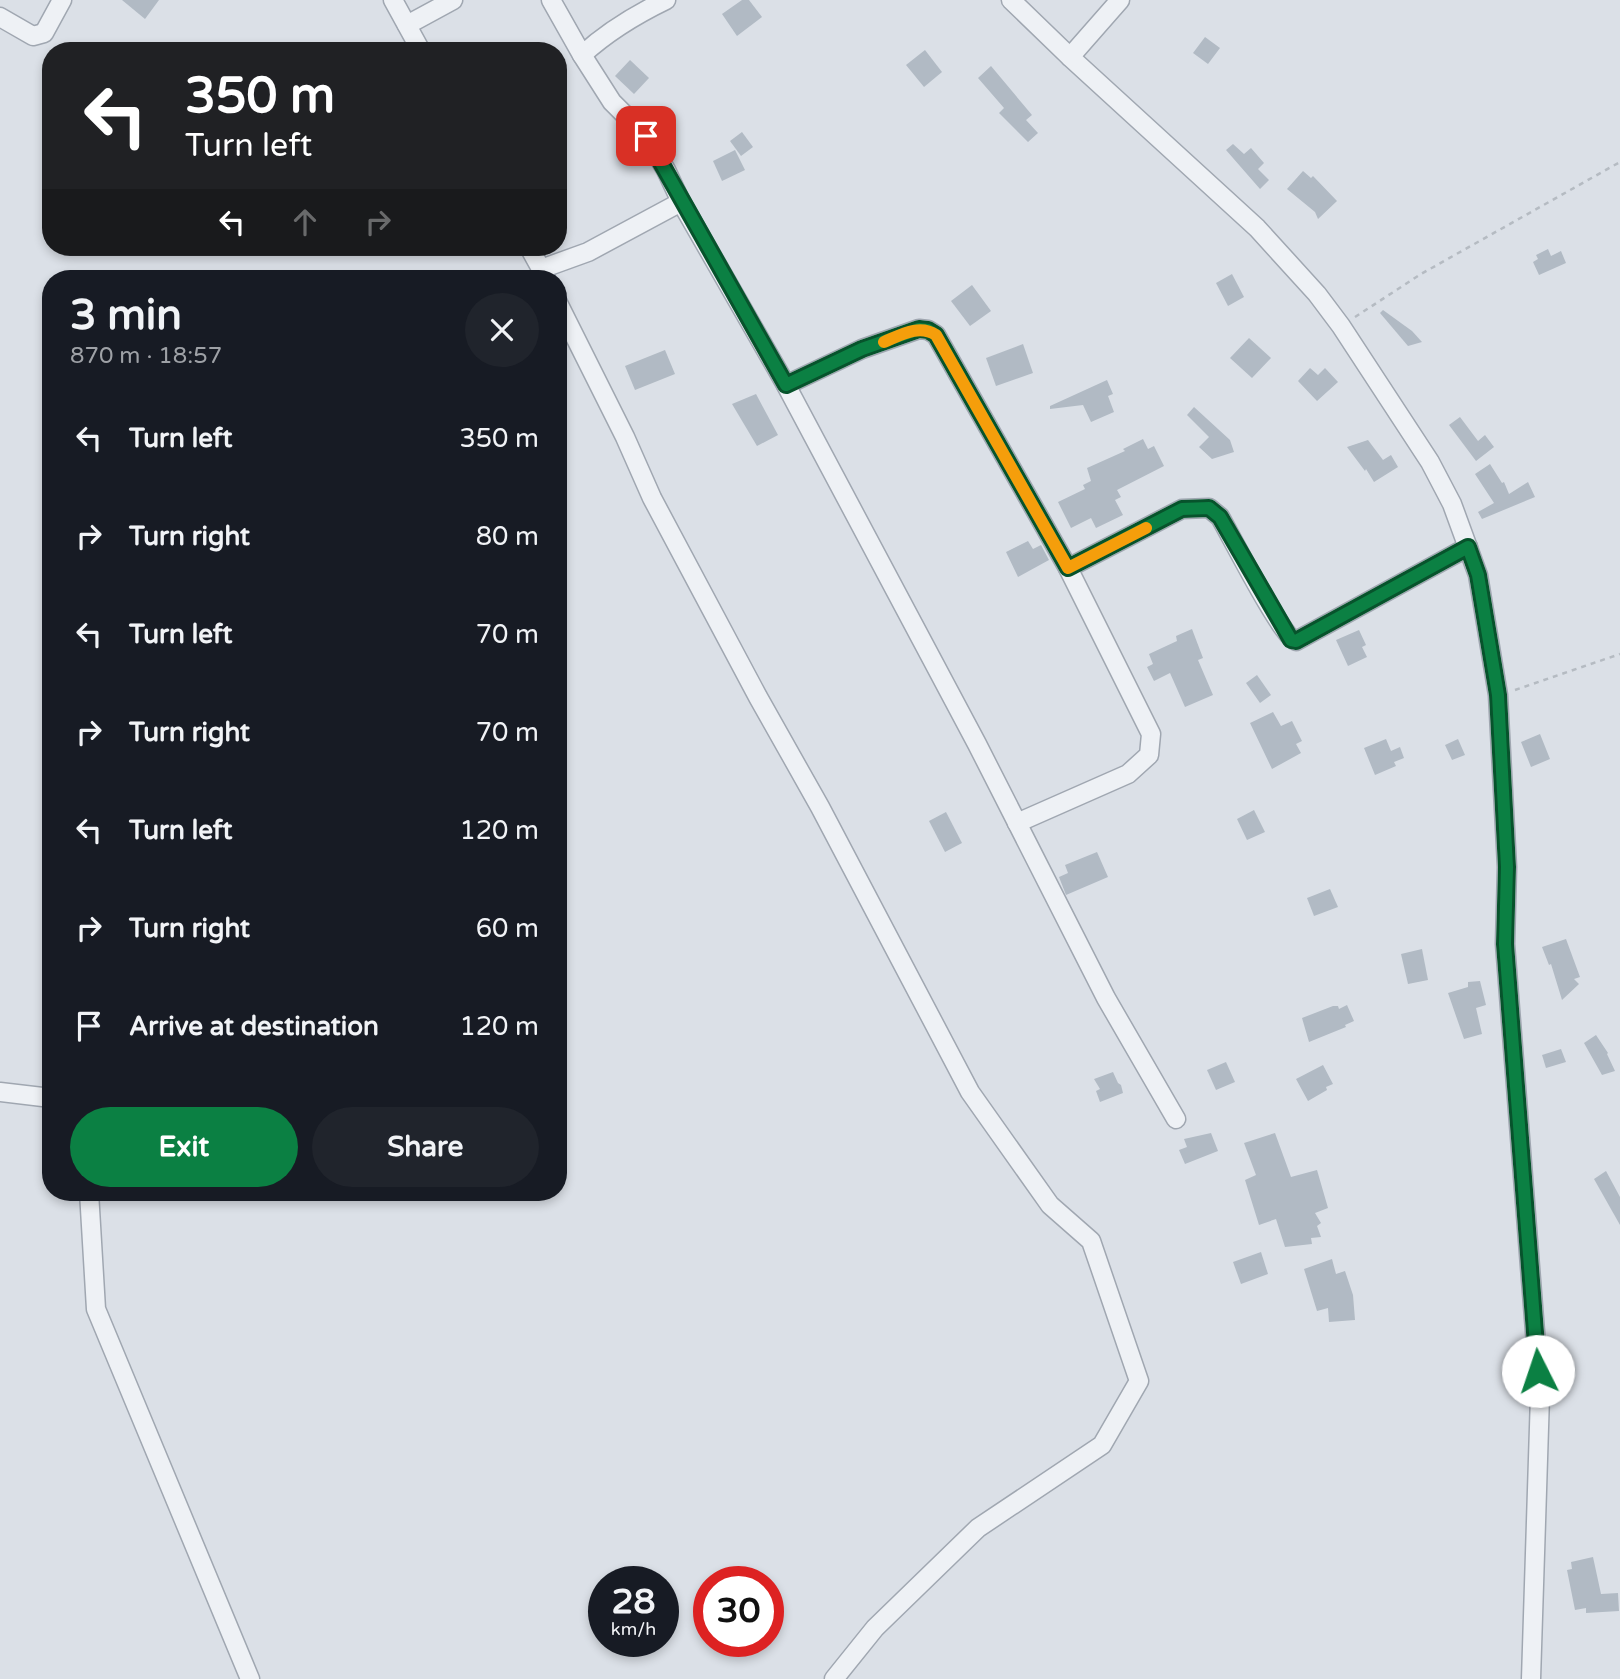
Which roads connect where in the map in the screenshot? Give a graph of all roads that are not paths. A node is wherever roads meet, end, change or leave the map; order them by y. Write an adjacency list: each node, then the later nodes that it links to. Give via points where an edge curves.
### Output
1 (62, 0): 8 (street, via 44,33 33,36)
2 (393, 0): 9 (street)
3 (453, 0): 9 (street)
4 (551, 0): 11 (street)
5 (666, 0): 11 (street)
6 (1011, 0): 12 (street)
7 (1120, 0): 12 (street)
8 (0, 17)
9 (407, 24): 10 (street)
10 (416, 42)
11 (582, 55): 13 (street, via 612,102 646,136)
12 (1070, 57): 17 (street, via 1257,228 1317,294 1430,462)
13 (681, 202): 14 (street); 16 (street)
14 (551, 270)
15 (567, 321): 25 (street, via 652,498 970,1092 1050,1205 1091,1241 1139,1381 1102,1445 978,1528 875,1628)
16 (786, 385): 18 (street, via 862,349 919,329 936,335); 19 (street)
17 (1468, 547): 18 (street, via 1296,641 1277,619 1220,517 1209,508 1182,509); 26 (street, via 1478,575 1498,695 1507,867 1505,944 1539,1396)
18 (1068, 568): 19 (street, via 1151,734 1149,755 1128,774)
19 (1017, 823): 22 (street, via 1106,998)
20 (0, 1092): 21 (street)
21 (42, 1097)
22 (1176, 1119)
23 (90, 1201): 24 (street, via 96,1309)
24 (250, 1679)
25 (834, 1679)
26 (1531, 1679)

